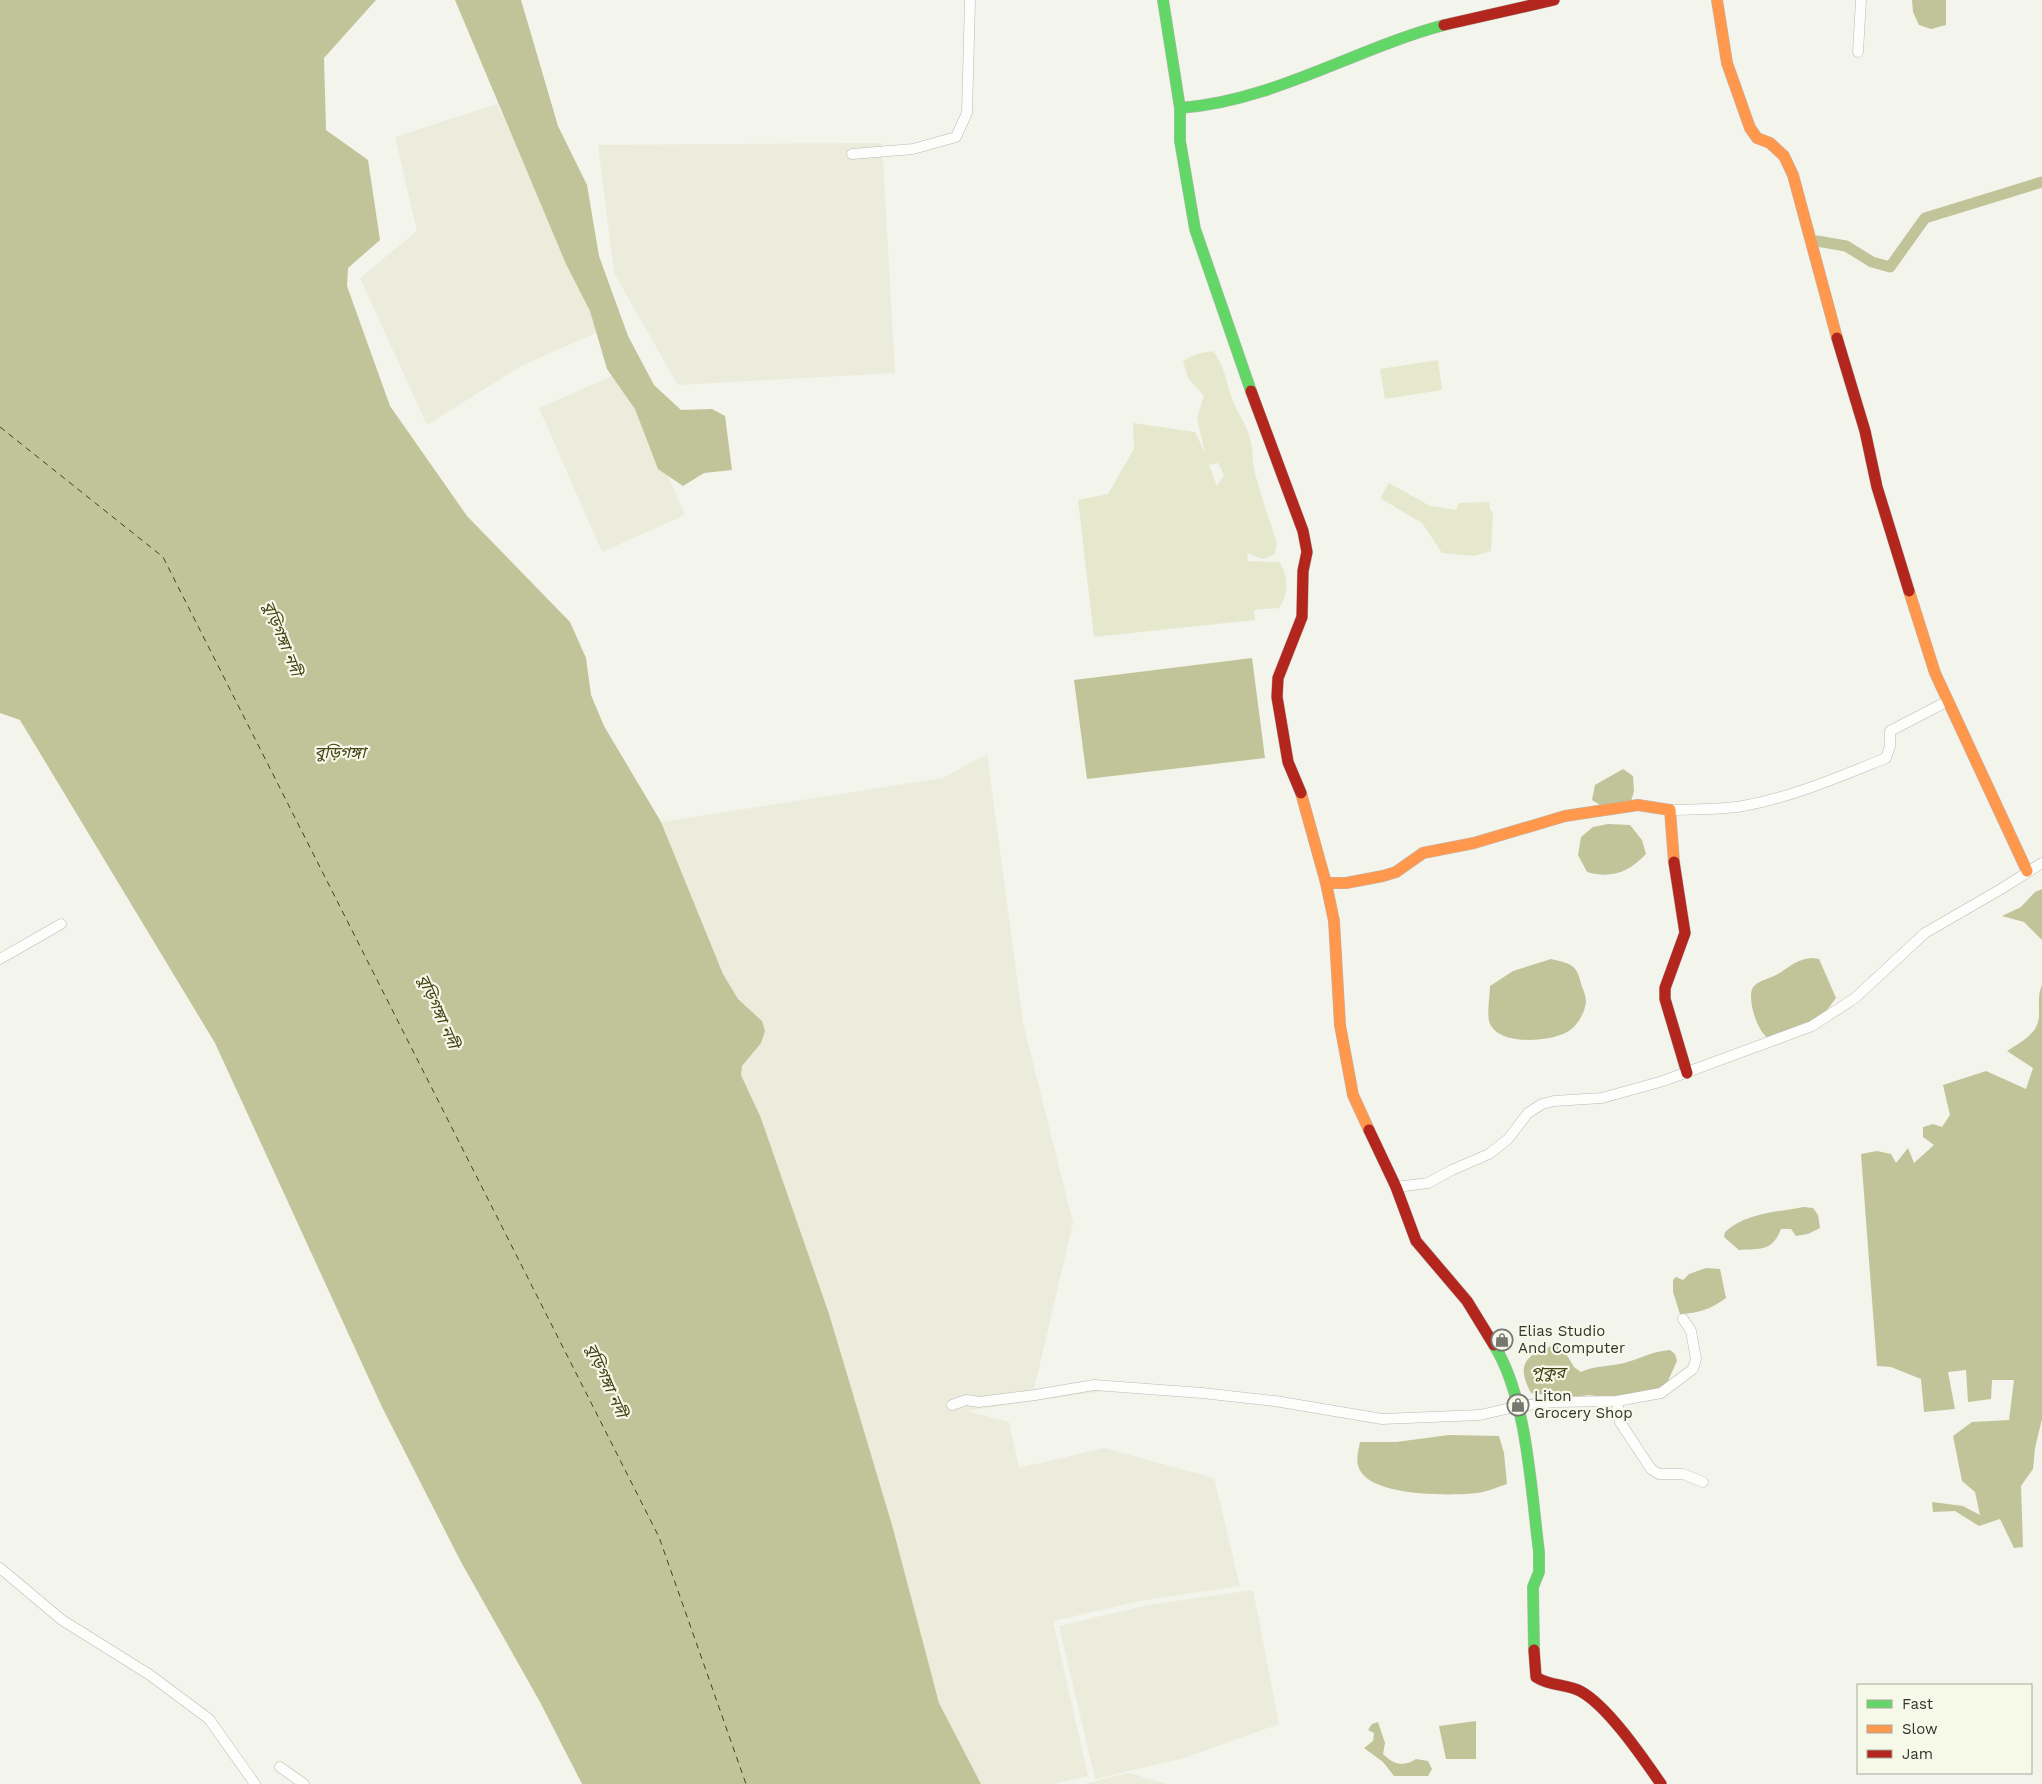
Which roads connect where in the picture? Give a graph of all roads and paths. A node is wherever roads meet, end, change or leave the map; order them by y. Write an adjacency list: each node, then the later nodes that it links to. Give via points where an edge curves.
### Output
1 (970, 0): 8 (street, via 967,113 956,137 913,150)
2 (1163, 0): 7 (street)
3 (1554, 0): 7 (street, via 1384,43 1256,96 1204,107)
4 (1717, 0): 9 (street, via 1727,63 1750,128 1757,138 1770,143 1784,156 1793,175 1827,306 1866,431 1877,487 1935,673)
5 (1862, 0): 6 (street)
6 (1858, 52)
7 (1180, 108): 13 (street, via 1180,141 1195,229 1278,469 1303,531 1307,552 1302,570 1302,617 1278,678 1277,697 1288,762 1299,788)
8 (852, 154)
9 (1948, 700): 10 (street, via 1890,731 1886,758 1830,782 1742,806); 12 (street)
10 (1670, 810): 13 (street, via 1638,805 1565,816 1474,843 1423,852 1396,872 1383,876); 16 (street, via 1685,933 1665,988 1665,999)
11 (2042, 862): 12 (street)
12 (2027, 871): 16 (street, via 1926,933 1856,998 1812,1026)
13 (1326, 883): 17 (street, via 1337,944 1340,1025 1352,1095)
14 (61, 924): 15 (street)
15 (0, 959)
16 (1687, 1073): 17 (street, via 1602,1098 1542,1104 1528,1113 1508,1139 1489,1154 1428,1183)
17 (1396, 1187): 21 (street, via 1416,1241 1467,1301 1493,1340)
18 (1683, 1319): 19 (street, via 1691,1331 1696,1359 1693,1369 1661,1393)
19 (1617, 1401): 21 (street); 22 (street, via 1620,1422 1651,1469 1659,1474 1683,1474)
20 (952, 1405): 21 (street, via 966,1400 979,1402 1094,1385 1257,1399 1382,1420 1480,1415)
21 (1519, 1406): 27 (street, via 1539,1552 1539,1572 1533,1587 1536,1677 1541,1682 1585,1694)
22 (1703, 1482)
23 (0, 1568): 25 (street, via 62,1620 150,1675 209,1719)
24 (280, 1766): 26 (street)
25 (255, 1784)
26 (304, 1784)
27 (1662, 1784)

